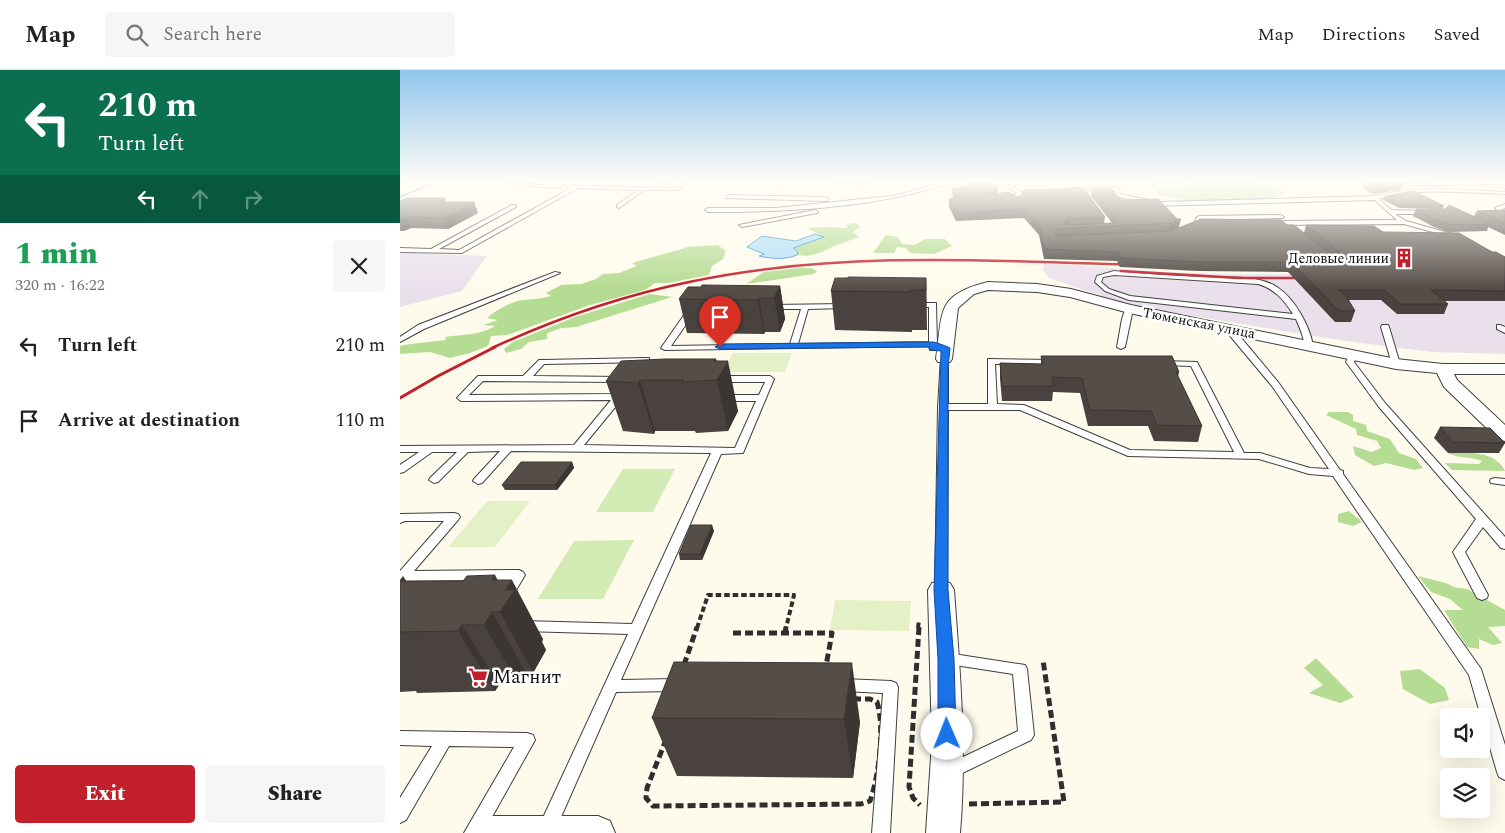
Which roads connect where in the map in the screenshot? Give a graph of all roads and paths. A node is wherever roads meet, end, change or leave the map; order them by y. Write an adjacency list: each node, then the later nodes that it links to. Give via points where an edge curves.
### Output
1 (495, 217): 14 (lane)
2 (524, 217): 14 (lane, via 460,252)
3 (786, 217): 9 (lane)
4 (1267, 217): 8 (lane, via 1199,218)
5 (1397, 217): 6 (lane)
6 (1404, 222): 7 (lane); 12 (lane)
7 (1285, 223): 8 (lane); 11 (lane)
8 (1198, 224): 10 (lane)
9 (742, 225)
10 (1189, 227)
11 (1292, 229)
12 (1464, 242)
13 (400, 250): 14 (lane)
14 (432, 251)
15 (556, 273): 25 (lane, via 430,324)
16 (904, 305): 29 (lane, via 934,305)
17 (804, 306): 18 (lane); 19 (lane); 27 (lane)
18 (854, 306)
19 (757, 307)
20 (702, 308): 27 (lane, via 693,308 665,348)
21 (1128, 309): 24 (street, Тюменская улица); 28 (lane); 29 (street, Тюменская улица, via 1052,289 988,286 969,290 951,307)
22 (1298, 317): 22 (lane, via 1273,288 1248,281 1114,274 1100,276 1098,282 1107,290 1129,298); 26 (lane, via 1309,335)
23 (1384, 327): 33 (lane)
24 (1229, 329): 26 (street, Тюменская улица); 54 (lane, via 1275,384)
25 (400, 340)
26 (1309, 345): 30 (street, Тюменская улица)
27 (792, 346): 29 (lane)
28 (1121, 346)
29 (941, 350): 44 (lane)
30 (1353, 355): 33 (street, Тюменская улица); 58 (lane, via 1350,362 1382,405)
31 (1068, 362): 43 (lane, via 991,361)
32 (1155, 363): 52 (lane, via 1194,364)
33 (1396, 364): 34 (street, Тюменская улица)
34 (1443, 368): 35 (street, Тюменская улица); 45 (street, via 1450,383)
35 (1505, 369)
36 (639, 373): 37 (lane, via 653,360 542,362)
37 (525, 379): 39 (lane, via 627,382); 39 (lane, via 481,378 461,398)
38 (712, 379): 42 (lane, via 770,379)
39 (618, 397): 40 (lane); 46 (lane)
40 (637, 397)
41 (714, 398): 42 (lane)
42 (761, 398): 51 (lane, via 739,451)
43 (993, 406): 44 (lane); 52 (lane, via 1021,407 1128,453)
44 (943, 407): 61 (lane)
45 (1505, 435)
46 (577, 448): 50 (lane); 51 (lane)
47 (400, 449): 48 (lane)
48 (429, 449): 49 (lane); 53 (lane)
49 (465, 449): 50 (lane); 55 (lane)
50 (508, 449): 56 (lane)
51 (717, 451): 65 (lane)
52 (1241, 456): 54 (lane, via 1260,456 1309,471)
53 (400, 470)
54 (1339, 474): 76 (lane, via 1476,673)
55 (434, 480)
56 (478, 481)
57 (400, 520): 60 (lane, via 402,517 454,517)
58 (1482, 520): 59 (lane); 62 (lane, via 1459,552)
59 (1505, 545)
60 (401, 577): 63 (lane, via 520,575)
61 (941, 590): 68 (street)
62 (1482, 595)
63 (500, 604)
64 (514, 626): 65 (lane)
65 (637, 629): 71 (lane)
66 (732, 633): 67 (path)
67 (785, 633): 69 (path, via 794,595 708,594); 72 (path, via 832,633)
68 (946, 659): 75 (street); 75 (lane, via 1020,668 1026,735)
69 (682, 670)
70 (688, 685): 71 (lane)
71 (612, 686): 78 (lane)
72 (821, 692): 72 (path, via 877,702 880,711 877,777 870,801 861,804 653,806 646,798 672,720 686,701 697,697); 82 (lane, via 891,687)
73 (400, 738): 74 (lane)
74 (445, 738): 77 (lane); 79 (lane, via 527,740)
75 (948, 772): 83 (street)
76 (1505, 772)
77 (400, 814)
78 (546, 832): 80 (street); 81 (street)
79 (474, 833)
80 (486, 833)
81 (598, 833)
82 (881, 833)
83 (943, 833)

